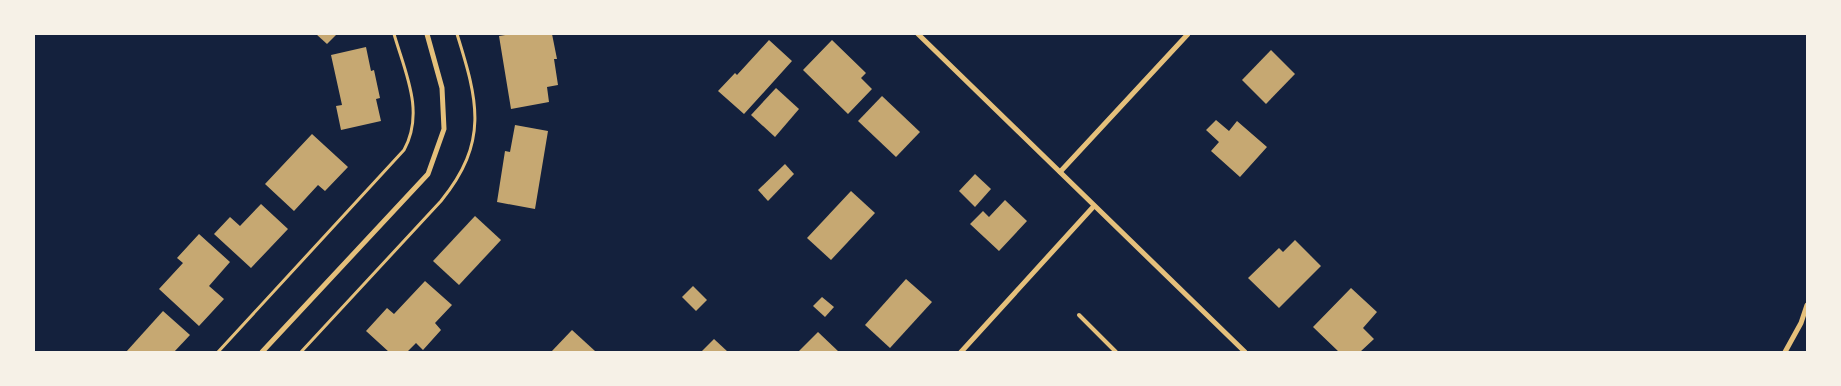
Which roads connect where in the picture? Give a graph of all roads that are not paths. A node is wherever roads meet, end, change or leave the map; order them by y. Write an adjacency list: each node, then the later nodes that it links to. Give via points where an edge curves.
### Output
1 (427, 34): 8 (street, via 442,88 444,129 428,174)
2 (918, 34): 4 (street)
3 (1188, 34): 4 (street)
4 (1060, 172): 5 (street)
5 (1094, 206): 9 (street); 11 (street)
6 (1807, 305): 12 (street)
7 (1079, 315): 10 (lane)
8 (262, 352)
9 (961, 352)
10 (1116, 352)
11 (1245, 352)
12 (1785, 352)

